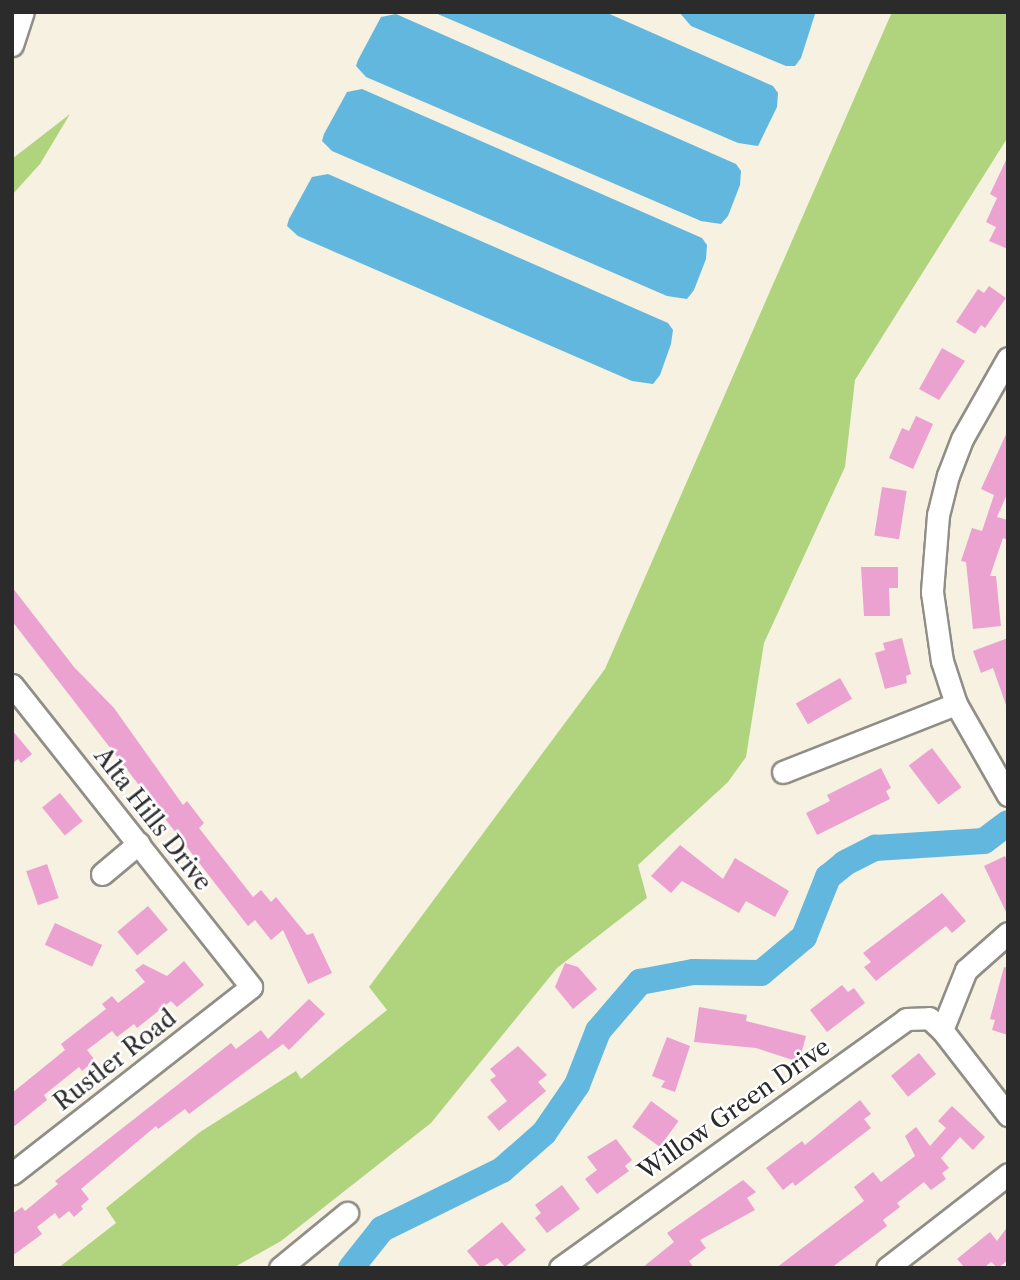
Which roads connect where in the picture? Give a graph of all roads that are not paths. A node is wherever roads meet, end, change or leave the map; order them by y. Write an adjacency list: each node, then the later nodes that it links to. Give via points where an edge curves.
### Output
1 (23, 12): 2 (street)
2 (12, 45)
3 (1008, 358): 5 (street, via 962,439 939,515 932,592 942,661)
4 (13, 688): 8 (street, Alta Hills Drive)
5 (956, 704): 6 (street); 7 (street)
6 (783, 772)
7 (1007, 794)
8 (139, 843): 9 (street); 11 (street, Alta Hills Drive)
9 (102, 874)
10 (1008, 933): 12 (street, via 966,970)
11 (251, 987): 14 (street, Rustler Road)
12 (942, 1030): 13 (street); 18 (street, Willow Green Drive, via 929,1018 906,1019)
13 (1008, 1115)
14 (12, 1174)
15 (1008, 1174): 19 (street)
16 (347, 1213): 17 (street)
17 (280, 1268)
18 (560, 1268)
19 (887, 1268)

